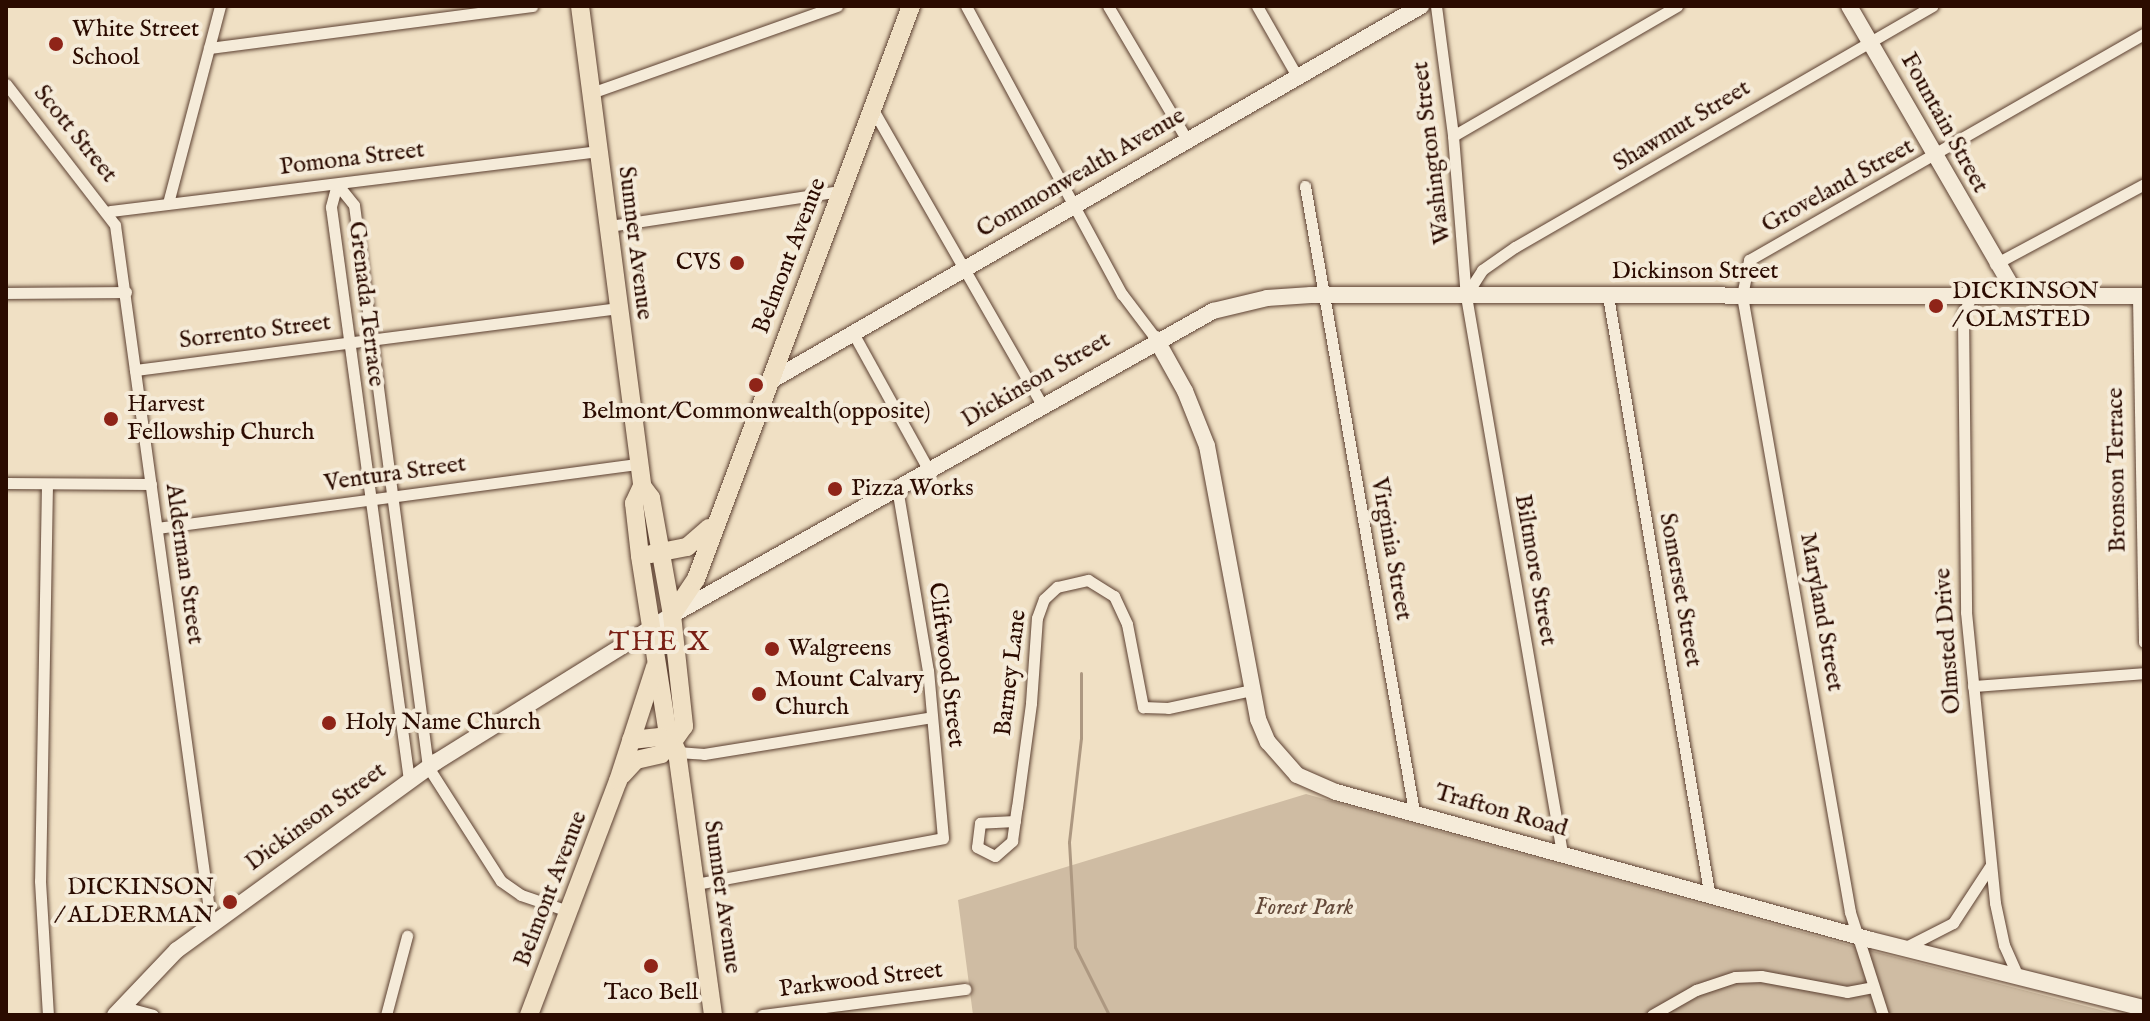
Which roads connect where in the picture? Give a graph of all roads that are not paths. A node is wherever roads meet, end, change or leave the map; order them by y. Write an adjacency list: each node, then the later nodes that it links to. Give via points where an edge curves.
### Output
1 (532, 6): 16 (street)
2 (580, 6): 19 (main road, Sumner Avenue)
3 (837, 6): 19 (street)
4 (911, 6): 20 (main road, Belmont Avenue)
5 (966, 6): 30 (street)
6 (1108, 6): 22 (street)
7 (1257, 6): 17 (street)
8 (1421, 6): 17 (street, Commonwealth Avenue)
9 (1436, 6): 21 (street, Washington Street)
10 (1677, 6): 21 (street)
11 (1849, 6): 15 (street, Fountain Street)
12 (1933, 6): 15 (street, Shawmut Street)
13 (217, 8): 16 (street)
14 (2144, 34): 24 (street, Groveland Street)
15 (1870, 42): 24 (street, Fountain Street); 39 (street, Shawmut Street, via 1515,247 1482,270)
16 (209, 48): 29 (street)
17 (1297, 76): 22 (street, Commonwealth Avenue)
18 (6, 84): 31 (street, Scott Street)
19 (591, 93): 23 (main road, Sumner Avenue)
20 (872, 108): 28 (main road, Belmont Avenue); 34 (street)
21 (1453, 136): 39 (street, Washington Street)
22 (1187, 140): 30 (street, Commonwealth Avenue)
23 (599, 151): 25 (street, Pomona Street); 32 (main road, Sumner Avenue)
24 (1936, 157): 33 (street, Fountain Street); 41 (street, Groveland Street, via 1749,260)
25 (337, 184): 29 (street, Pomona Street); 46 (street, Grenada Terrace, via 354,205); 48 (street, Grenada Terrace, via 331,207)
26 (2144, 184): 33 (street)
27 (1305, 186): 37 (street, Virginia Street)
28 (841, 191): 32 (street); 50 (main road, Belmont Avenue)
29 (168, 203): 31 (street, Pomona Street)
30 (1075, 205): 34 (street, Commonwealth Avenue); 47 (street, via 1122,294)
31 (110, 211): 35 (street, Alderman Street)
32 (609, 226): 44 (main road, Sumner Avenue)
33 (1995, 264): 38 (street); 42 (street, Fountain Street)
34 (964, 268): 45 (street, Commonwealth Avenue); 51 (street)
35 (126, 292): 36 (street); 49 (street, Alderman Street)
36 (6, 293)
37 (1322, 295): 39 (street, Dickinson Street); 47 (street, Dickinson Street, via 1237,304); 79 (street, Virginia Street)
38 (1972, 295): 41 (street, Dickinson Street); 42 (street, Dickinson Street); 71 (street, Olmsted Drive, via 1963,314 1961,496)
39 (1466, 296): 40 (street, Dickinson Street); 81 (street, Biltmore Street)
40 (1608, 296): 41 (street, Dickinson Street); 84 (street, Somerset Street)
41 (1742, 296): 88 (street, Maryland Street)
42 (2017, 296): 43 (street, Dickinson Street)
43 (2141, 296): 59 (street, Bronson Terrace)
44 (619, 308): 46 (street, Sorrento Street); 52 (main road, Sumner Avenue)
45 (853, 333): 50 (street, Commonwealth Avenue); 53 (street)
46 (371, 339): 48 (street, Sorrento Street); 60 (street, Grenada Terrace)
47 (1156, 339): 51 (street, Dickinson Street); 72 (street, Trafton Road, via 1207,446)
48 (348, 342): 49 (street, Sorrento Street); 61 (street, Grenada Terrace)
49 (135, 370): 56 (street, Alderman Street)
50 (767, 383): 62 (main road, Belmont Avenue)
51 (1042, 405): 53 (street, Dickinson Street)
52 (639, 464): 57 (main road, Sumner Avenue); 60 (street, Ventura Street)
53 (928, 469): 58 (street, Dickinson Street)
54 (6, 483): 55 (street)
55 (47, 484): 56 (street); 95 (street, via 40,881)
56 (151, 484): 63 (street, Alderman Street)
57 (642, 486): 64 (main road, Sumner Avenue, via 649,492); 65 (main road, Sumner Avenue, via 634,503)
58 (897, 488): 66 (street, Dickinson Street); 73 (street, Cliftwood Street)
59 (2141, 490): 68 (street, Bronson Terrace)
60 (393, 497): 61 (street, Ventura Street); 76 (street, Grenada Terrace)
61 (371, 500): 63 (street, Ventura Street); 77 (street, Grenada Terrace)
62 (713, 523): 64 (main road, Belmont Avenue, via 687,547); 66 (main road, Belmont Avenue, via 696,579)
63 (157, 528): 86 (street, Alderman Street)
64 (662, 553): 65 (main road, Belmont Avenue); 66 (main road, Sumner Avenue)
65 (640, 556): 67 (main road, Sumner Avenue)
66 (672, 615): 67 (street, Dickinson Street); 75 (main road, Sumner Avenue, via 684,726)
67 (652, 629): 69 (main road, Sumner Avenue); 76 (street, Dickinson Street)
68 (2144, 642)
69 (657, 661): 74 (main road, Belmont Avenue); 75 (main road, Sumner Avenue)
70 (2144, 673): 71 (street)
71 (1973, 686): 82 (street, Olmsted Drive)
72 (1251, 690): 79 (street, Trafton Road, via 1268,742 1297,775 1336,792); 80 (street, Barney Lane, via 1168,708 1143,707 1127,624 1114,596 1088,580 1057,587 1044,599 1037,618)
73 (932, 717): 75 (street, via 704,754); 83 (street, Cliftwood Street, via 943,838)
74 (631, 740): 75 (main road, via 660,737); 78 (main road, Belmont Avenue)
75 (673, 745): 78 (main road, via 636,760); 83 (main road, Sumner Avenue)
76 (428, 767): 77 (street, Dickinson Street); 85 (street, via 501,881 521,895)
77 (409, 780): 86 (street, Dickinson Street)
78 (618, 781): 85 (main road, Belmont Avenue)
79 (1414, 811): 81 (street, Trafton Road)
80 (1015, 821)
81 (1562, 853): 84 (street, Trafton Road)
82 (1991, 865): 89 (street, via 1953,923); 90 (street, Olmsted Drive, via 2000,931)
83 (696, 884): 99 (main road, Sumner Avenue)
84 (1709, 892): 88 (street, Trafton Road)
85 (568, 911): 98 (main road, Belmont Avenue)
86 (211, 924): 94 (street, Dickinson Street, via 157,966)
87 (407, 936): 97 (street)
88 (1857, 936): 89 (street, Trafton Road); 91 (street, Maryland Street)
89 (1906, 947): 90 (street, Trafton Road)
90 (2020, 979): 93 (street, Trafton Road)
91 (1873, 987): 101 (street, via 1829,990 1761,976 1735,977 1696,990); 102 (street, Maryland Street)
92 (965, 989): 100 (street, Parkwood Street)
93 (2144, 1008)
94 (118, 1011): 96 (street)
95 (48, 1015)
96 (153, 1015)
97 (386, 1015)
98 (529, 1015)
99 (713, 1015)
100 (762, 1015)
101 (1652, 1015)
102 (1883, 1015)

